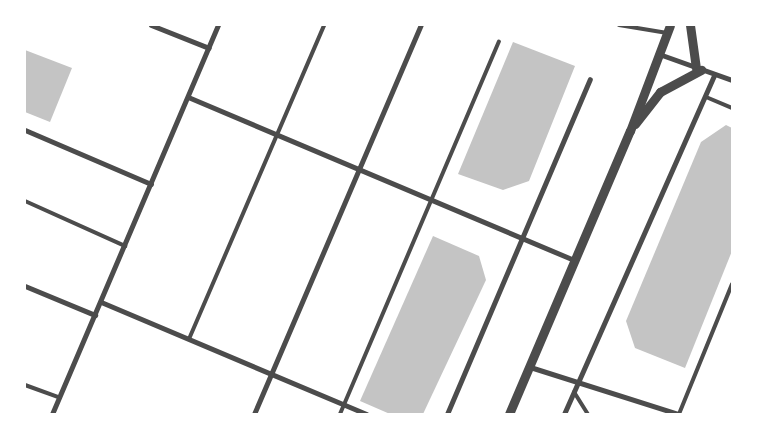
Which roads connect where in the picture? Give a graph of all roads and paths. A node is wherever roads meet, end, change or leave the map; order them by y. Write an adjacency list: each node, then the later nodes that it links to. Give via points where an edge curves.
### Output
1 (151, 25): 9 (street)
2 (218, 25): 9 (street)
3 (324, 25): 20 (lane)
4 (421, 25): 21 (street)
5 (619, 25): 7 (lane)
6 (690, 25): 11 (street)
7 (669, 29): 10 (street)
8 (500, 41): 23 (lane)
9 (209, 48): 15 (street)
10 (659, 54): 11 (street); 19 (street)
11 (698, 69): 12 (street); 19 (street, via 660,92)
12 (714, 75): 14 (street); 16 (street)
13 (590, 79): 25 (street)
14 (732, 80)
15 (188, 97): 20 (street); 22 (street)
16 (706, 97): 17 (lane); 35 (street)
17 (732, 108)
18 (25, 130): 22 (street)
19 (630, 131): 27 (street)
20 (277, 134): 21 (street); 32 (lane)
21 (359, 169): 23 (street); 34 (street)
22 (151, 184): 26 (street)
23 (432, 200): 25 (street); 39 (lane)
24 (25, 201): 26 (lane)
25 (522, 238): 27 (street); 44 (street)
26 (125, 246): 30 (street)
27 (574, 260): 33 (street)
28 (732, 284): 48 (lane)
29 (25, 286): 31 (street)
30 (101, 302): 31 (street); 32 (street)
31 (95, 315): 38 (street)
32 (189, 339): 34 (street)
33 (530, 367): 35 (street); 45 (street)
34 (272, 374): 39 (street); 41 (street)
35 (578, 382): 37 (street); 48 (street)
36 (25, 384): 38 (lane)
37 (574, 392): 46 (street); 47 (lane)
38 (60, 398): 40 (street)
39 (344, 405): 42 (lane); 43 (street)
40 (52, 414)
41 (254, 414)
42 (340, 414)
43 (366, 414)
44 (447, 414)
45 (509, 414)
46 (564, 414)
47 (588, 414)
48 (678, 414)

